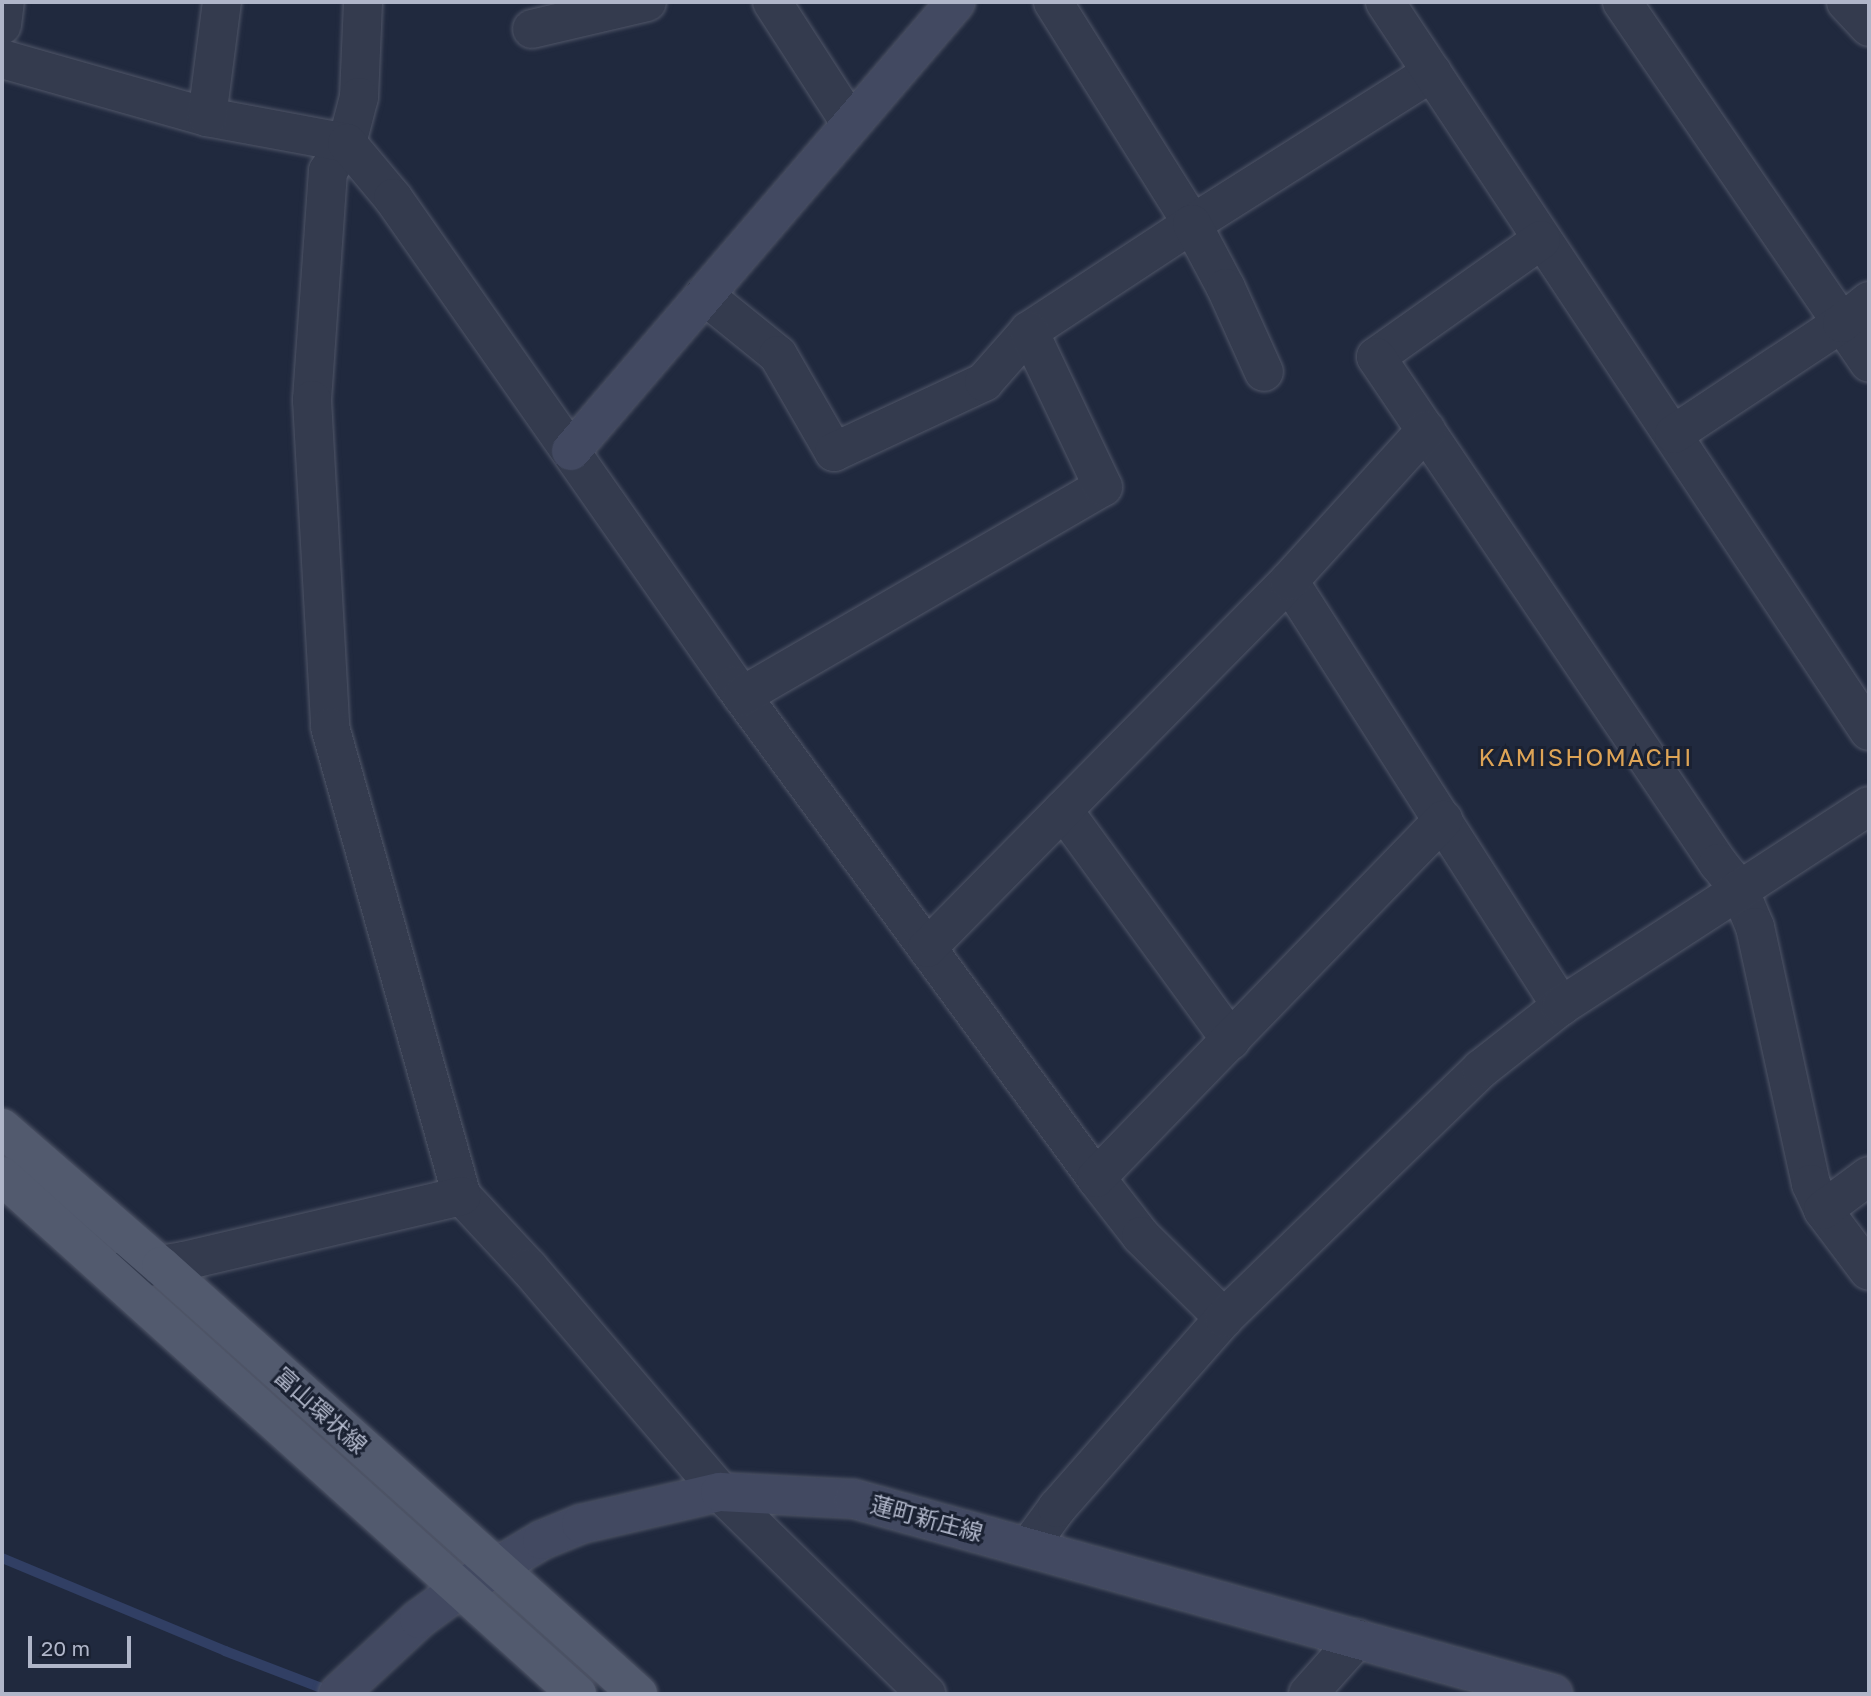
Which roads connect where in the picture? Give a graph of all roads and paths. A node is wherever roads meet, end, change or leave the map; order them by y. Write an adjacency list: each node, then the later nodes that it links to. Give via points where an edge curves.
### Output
1 (5, 2): 11 (street)
2 (222, 2): 16 (street)
3 (363, 2): 18 (street, via 359,97)
4 (647, 2): 13 (street)
5 (772, 2): 17 (street)
6 (956, 2): 17 (main road)
7 (1054, 2): 19 (street)
8 (1385, 2): 15 (street)
9 (1622, 2): 22 (street)
10 (1846, 2): 12 (street)
11 (2, 25)
12 (1869, 27)
13 (532, 29)
14 (2, 59): 16 (street)
15 (1432, 72): 19 (street); 20 (street)
16 (207, 117): 18 (street)
17 (851, 124): 21 (main road)
18 (347, 144): 28 (street, via 393,198); 43 (street, via 328,171 312,400 330,727)
19 (1192, 224): 23 (street); 25 (street)
20 (1541, 240): 26 (street, via 1376,357); 27 (street)
21 (704, 295): 23 (street, via 778,355 834,452 984,382); 28 (main road)
22 (1856, 312): 24 (street); 27 (street)
23 (1029, 331): 30 (street, via 1103,488)
24 (1869, 363)
25 (1265, 372)
26 (1426, 430): 29 (street); 35 (street)
27 (1674, 434): 31 (street)
28 (571, 451): 30 (street)
29 (1289, 581): 33 (street); 34 (street)
30 (742, 696): 36 (street)
31 (1869, 731)
32 (1869, 806): 35 (street)
33 (1063, 810): 36 (street); 38 (street)
34 (1443, 820): 37 (street); 38 (street)
35 (1740, 889): 37 (street); 44 (street, via 1755,927 1811,1184)
36 (927, 948): 42 (street)
37 (1561, 1006): 48 (street, via 1481,1069)
38 (1231, 1040): 42 (street)
39 (2, 1128): 45 (main road, 富山環状線)
40 (2, 1176): 47 (main road, 富山環状線)
41 (1869, 1176): 44 (street)
42 (1096, 1178): 48 (street, via 1141,1236)
43 (462, 1196): 45 (street); 49 (street)
44 (1823, 1210): 46 (street)
45 (160, 1266): 47 (street); 51 (main road, 富山環状線)
46 (1869, 1271)
47 (112, 1273): 52 (main road, 富山環状線)
48 (1224, 1318): 50 (street, via 1056,1508)
49 (720, 1492): 50 (main road, 蓮町新庄線, via 854,1499); 51 (main road, 蓮町新庄線, via 581,1524); 57 (street)
50 (1030, 1545): 53 (main road, 蓮町新庄線)
51 (495, 1567): 52 (main road, 蓮町新庄線); 56 (main road, 富山環状線)
52 (460, 1589): 54 (main road, 蓮町新庄線, via 419,1619); 55 (main road, 富山環状線)
53 (1357, 1639): 58 (street); 59 (main road, 蓮町新庄線)
54 (344, 1689)
55 (577, 1694)
56 (638, 1694)
57 (926, 1694)
58 (1308, 1694)
59 (1553, 1694)

